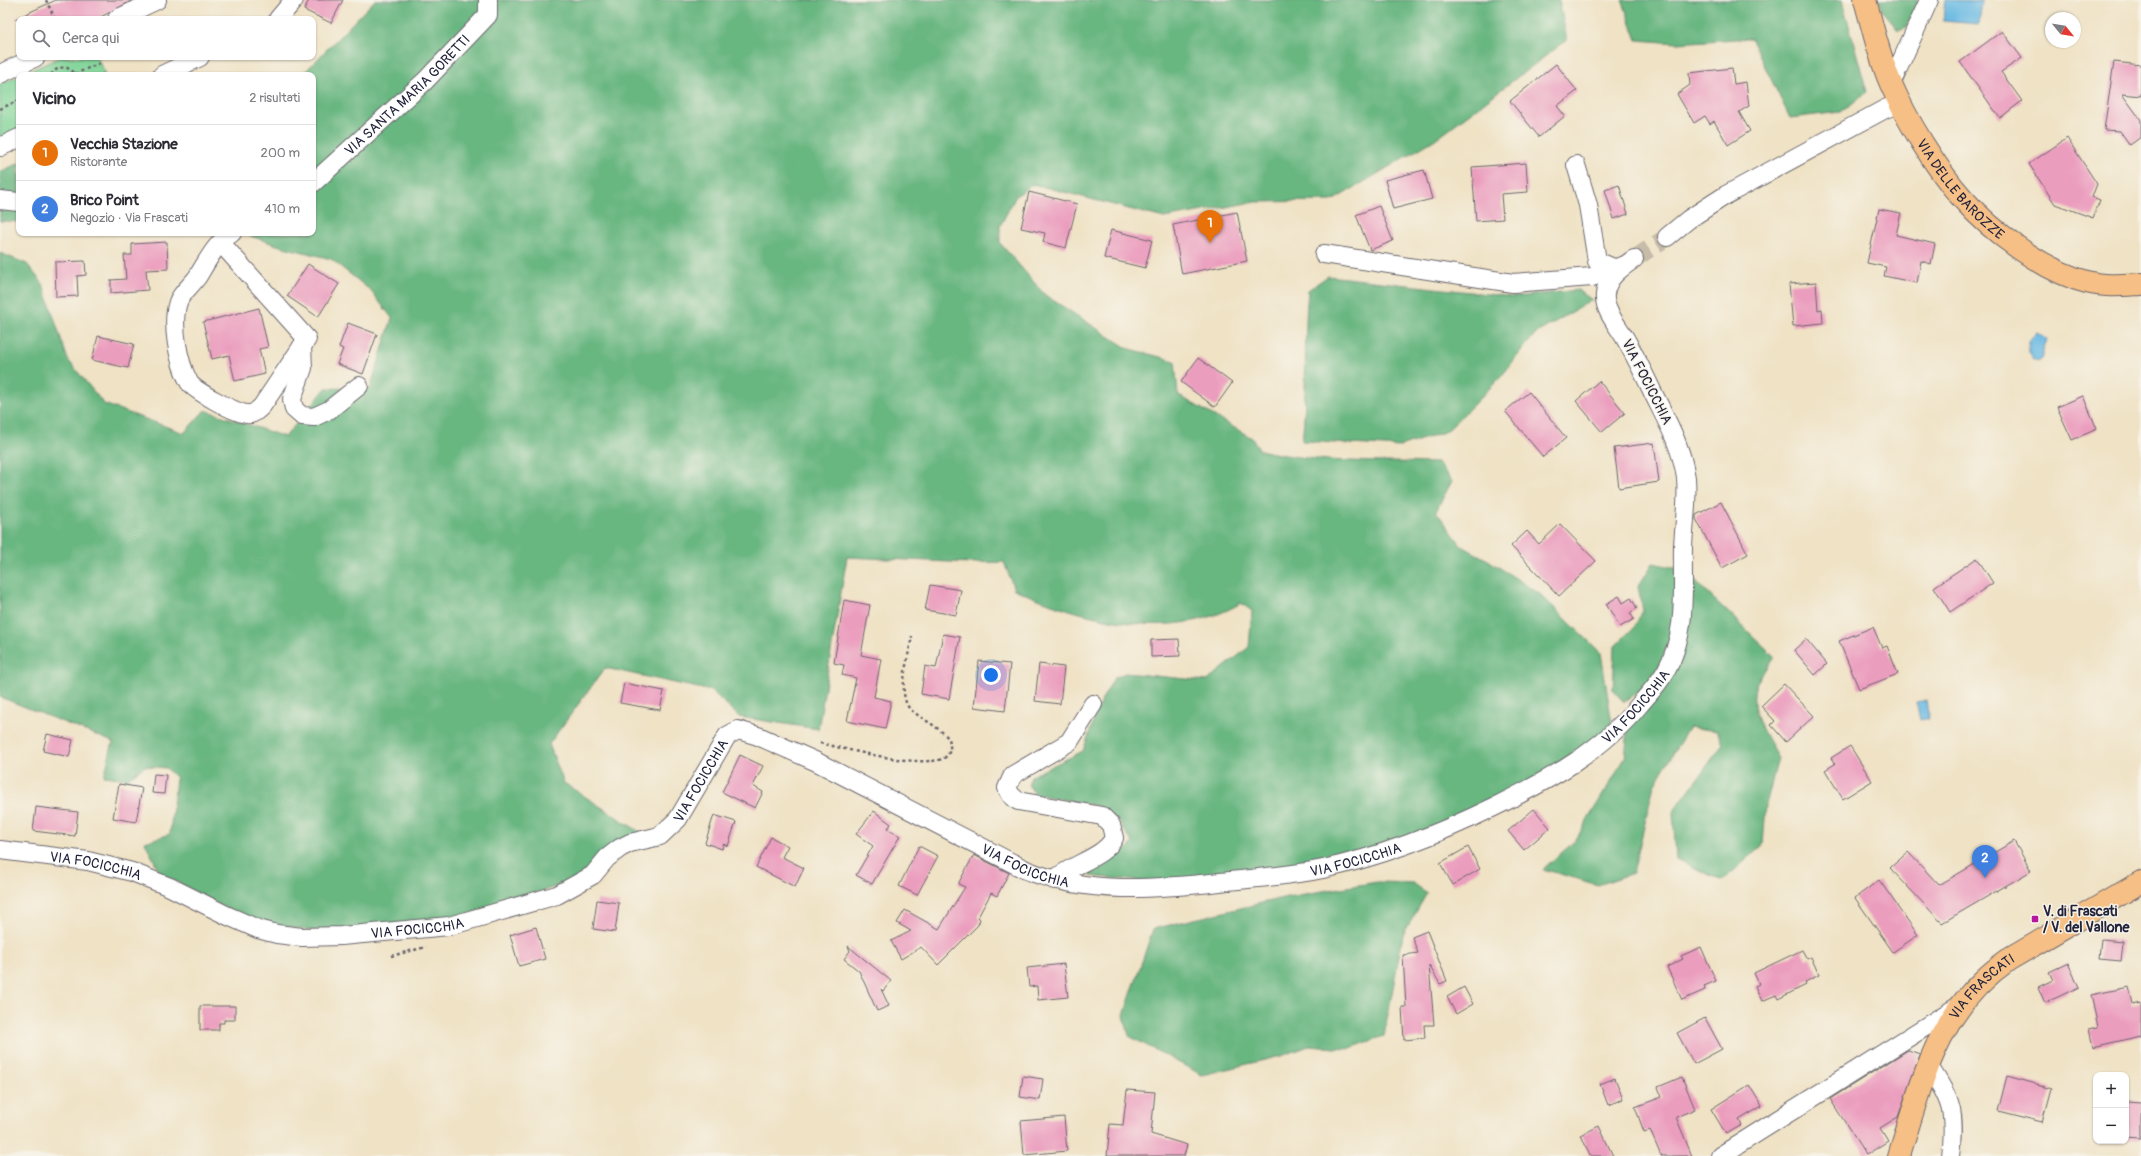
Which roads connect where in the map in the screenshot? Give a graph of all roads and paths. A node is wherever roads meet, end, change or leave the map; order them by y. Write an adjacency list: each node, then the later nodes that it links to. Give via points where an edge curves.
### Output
1 (46, 0): 7 (path)
2 (157, 0): 8 (street)
3 (294, 0): 9 (street)
4 (488, 0): 24 (street, VIA SANTA MARIA GORETTI, via 488,16 407,99)
5 (1865, 0): 18 (main road, VIA DELLE BAROZZE)
6 (1929, 0): 18 (street)
7 (54, 16)
8 (122, 16)
9 (281, 16)
10 (30, 60): 17 (street)
11 (194, 60): 16 (street)
12 (100, 63): 15 (path)
13 (54, 72): 14 (path, via 65,67)
14 (72, 72)
15 (82, 72)
16 (168, 72)
17 (0, 74)
18 (1896, 93): 27 (street, via 1885,109 1726,195); 31 (main road, VIA DELLE BAROZZE, via 1939,166 1963,200 2014,245 2052,269 2076,279 2107,285)
19 (16, 101): 20 (path)
20 (0, 109)
21 (16, 139): 22 (street)
22 (0, 147)
23 (1576, 165): 30 (street, via 1588,205 1597,261)
24 (316, 180)
25 (0, 200): 26 (street)
26 (16, 202)
27 (1667, 237)
28 (227, 238): 32 (street, via 307,339); 32 (street, via 208,259 192,286 179,300 176,310 178,352 189,383 200,392 248,414 253,413 262,406)
29 (1324, 254): 30 (street, via 1513,283 1592,277)
30 (1625, 264): 38 (street, VIA FOCICCHIA, via 1608,283 1605,300 1676,440 1684,465 1686,504 1683,605 1678,642 1661,680 1629,718 1587,755 1548,780 1443,831 1361,860 1293,874 1177,887 1086,887)
31 (2141, 284)
32 (302, 346): 33 (street, via 303,368 292,399 294,409 302,416 314,417 329,410)
33 (359, 386)
34 (912, 636): 36 (path, via 903,691 904,700 912,710 949,739 951,746 948,754 944,758 924,761 897,759)
35 (1093, 704): 38 (street, via 1068,742 1013,775 1007,788 1018,801 1080,810 1102,816 1111,825 1114,838 1104,851 1064,870)
36 (817, 742)
37 (0, 850): 38 (street, VIA FOCICCHIA, via 88,861 132,872 160,882 258,929 286,936 351,936 449,926 557,895 593,875 607,858 620,848 660,836 678,820 727,736 738,730 817,762 1012,863)
38 (1054, 880)
39 (2141, 882): 40 (main road, VIA FRASCATI, via 2008,960 1989,974)
40 (1962, 1004): 41 (main road, VIA FRASCATI, via 1942,1034); 42 (street)
41 (1928, 1065): 43 (main road, VIA FRASCATI); 44 (street, via 1947,1094 1952,1110)
42 (1720, 1156)
43 (1899, 1156)
44 (1951, 1156)

